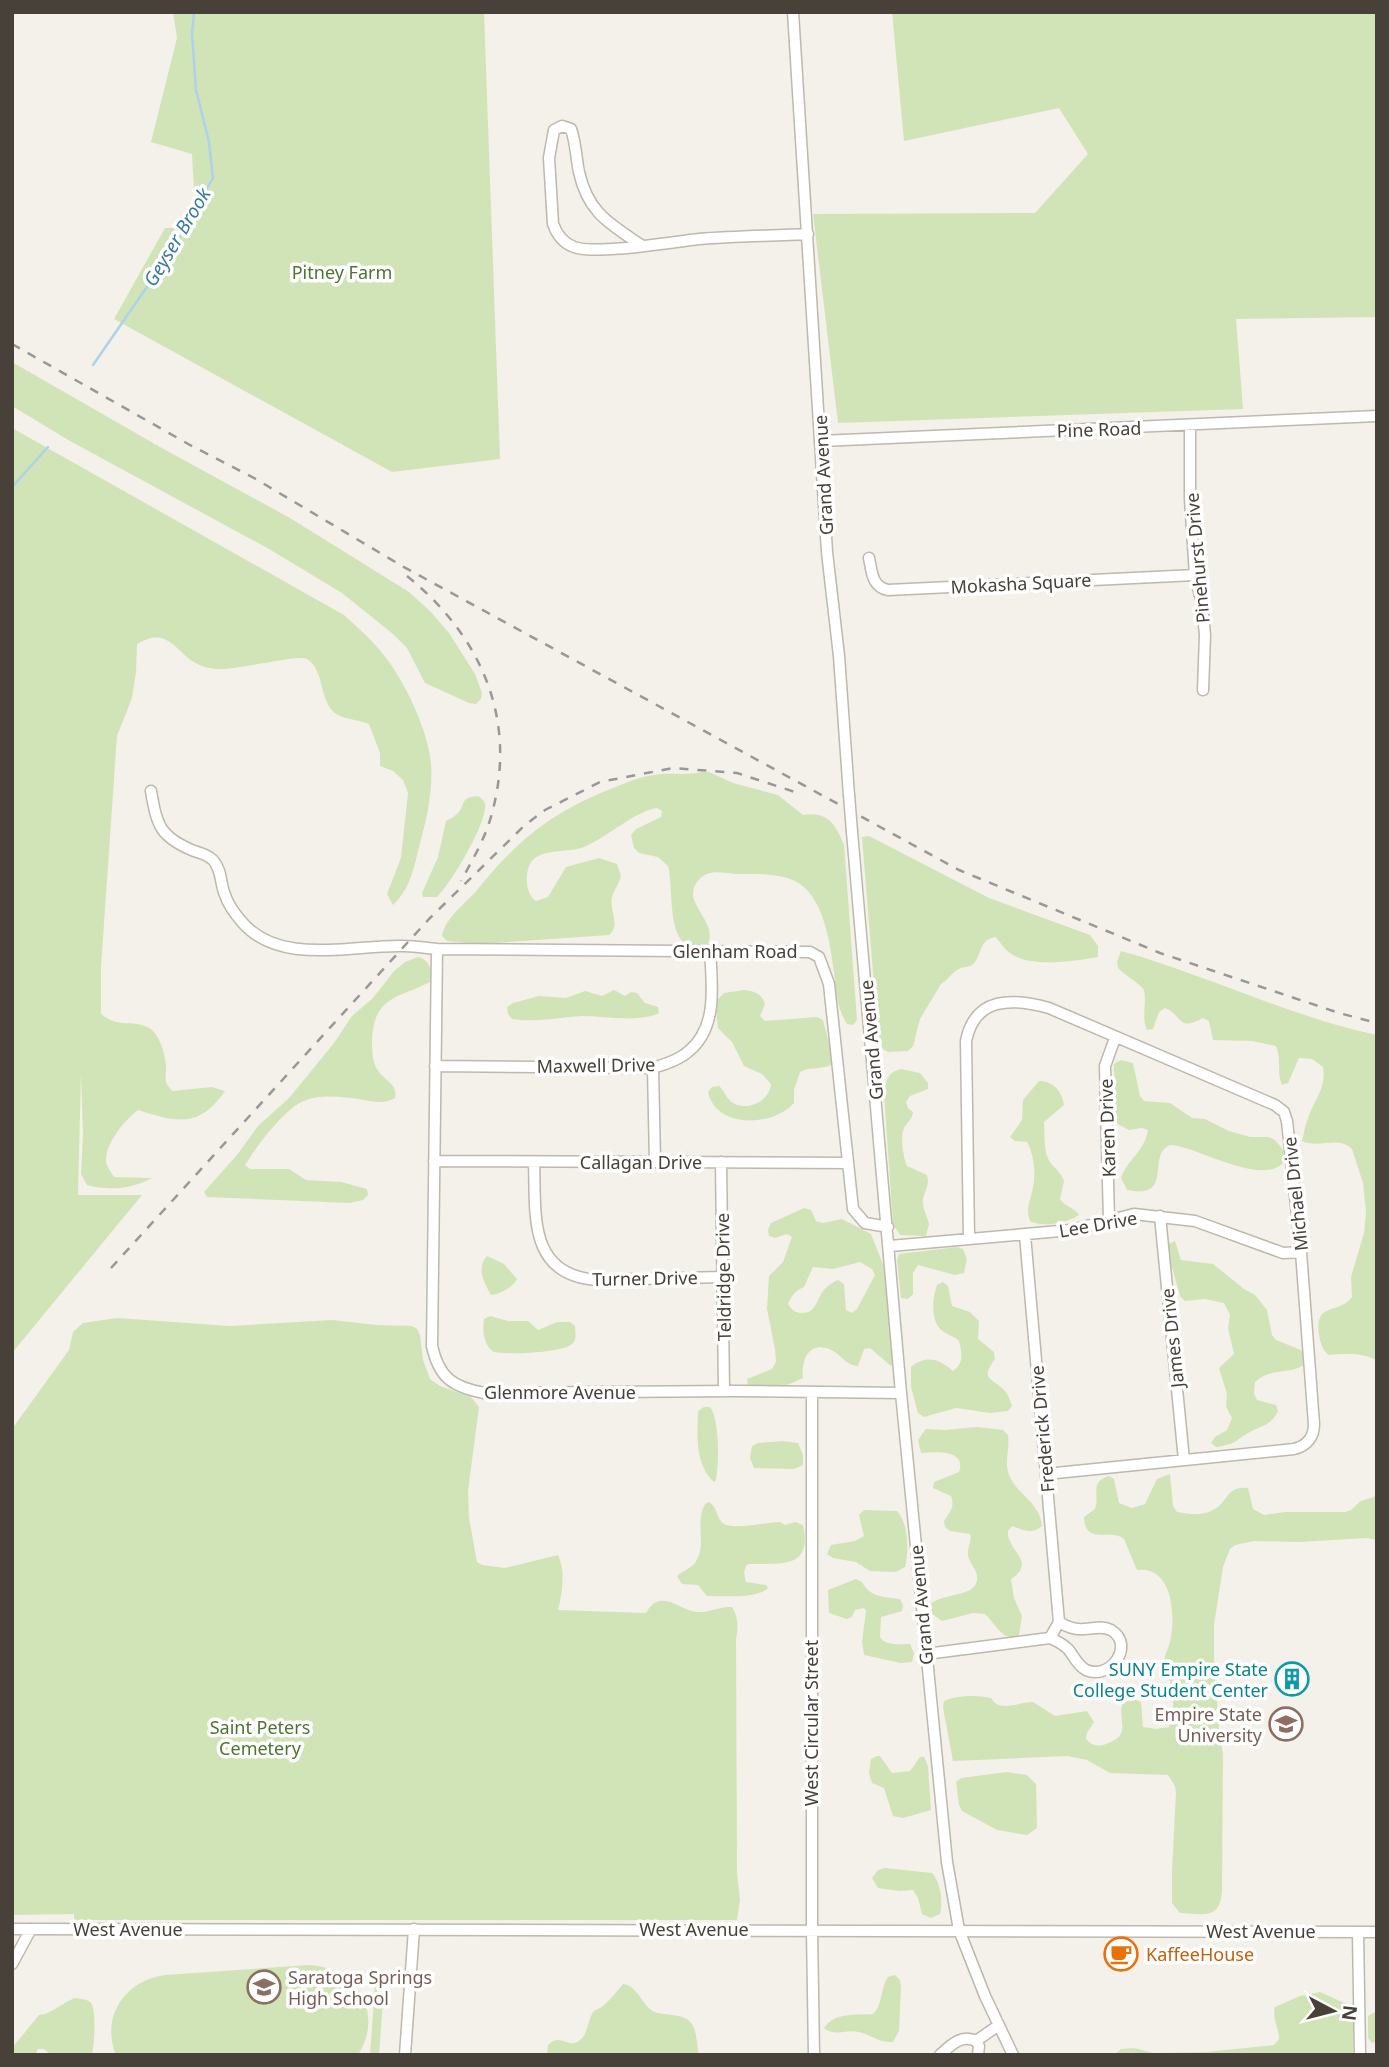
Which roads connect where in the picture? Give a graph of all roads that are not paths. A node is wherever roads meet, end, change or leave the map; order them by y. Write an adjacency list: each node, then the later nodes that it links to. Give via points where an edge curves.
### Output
1 (793, 12): 2 (street, Grand Avenue)
2 (808, 234): 3 (street); 6 (street, Grand Avenue)
3 (642, 245): 3 (street, via 576,248 556,233 549,158 554,130 562,126 571,129 586,193 598,213)
4 (1377, 416): 5 (street, Pine Road)
5 (1190, 426): 6 (street, Pine Road); 8 (street, Pinehurst Drive)
6 (821, 441): 23 (street, Grand Avenue, bridge)
7 (869, 558): 8 (street, Mokasha Square, via 875,582 888,590)
8 (1195, 575): 9 (street, Pinehurst Drive, via 1205,635)
9 (1203, 690)
10 (151, 791): 11 (street, Glenham Road, via 158,824 166,836 211,857 233,909 243,923 271,942 312,949)
11 (437, 949): 12 (street, Glenham Road); 14 (street, Glenmore Avenue)
12 (710, 951): 15 (street, Maxwell Drive, via 713,995 703,1034 689,1051); 20 (street, Glenham Road, via 810,952 819,957 829,984)
13 (1115, 1038): 22 (street, Karen Drive, via 1105,1066); 25 (street, Michael Drive, via 1031,1003 1011,1001 978,1014 966,1041); 27 (street, Michael Drive, via 1283,1112 1290,1131)
14 (435, 1066): 15 (street, Maxwell Drive); 16 (street, Glenmore Avenue)
15 (653, 1068): 18 (street)
16 (434, 1161): 17 (street, Callagan Drive); 29 (street, Glenmore Avenue, via 432,1346 443,1375 461,1389 484,1394)
17 (534, 1162): 18 (street, Callagan Drive); 28 (street, Turner Drive, via 538,1237 544,1252 563,1271 597,1280)
18 (654, 1162): 19 (street, Callagan Drive)
19 (721, 1163): 20 (street, Callagan Drive); 28 (street, Teldridge Drive)
20 (848, 1163): 23 (street, Glenham Road, via 858,1218)
21 (1160, 1216): 22 (street, Lee Drive, via 1134,1214); 27 (street, Lee Drive, via 1195,1221 1283,1253); 32 (street, James Drive)
22 (1109, 1220): 24 (street, Lee Drive)
23 (888, 1227): 26 (street, Grand Avenue)
24 (1025, 1235): 25 (street, Lee Drive); 33 (street, Frederick Drive)
25 (970, 1238): 26 (street, Lee Drive)
26 (890, 1246): 31 (street, Grand Avenue)
27 (1301, 1252): 32 (street, Michael Drive, via 1314,1424 1310,1439 1294,1450)
28 (722, 1277): 29 (street, Teldridge Drive)
29 (724, 1391): 30 (street, Glenmore Avenue)
30 (812, 1392): 31 (street, Glenmore Avenue); 40 (street, West Circular Street)
31 (901, 1393): 36 (street, Grand Avenue)
32 (1184, 1460): 33 (street, Michael Drive)
33 (1046, 1474): 34 (street, Frederick Drive)
34 (1059, 1622): 35 (street); 35 (street, via 1070,1628 1111,1630 1119,1639 1118,1659 1100,1672 1086,1670)
35 (1050, 1637): 36 (street)
36 (926, 1654): 41 (street, Grand Avenue, via 947,1862)
37 (12, 1929): 38 (street, West Avenue)
38 (31, 1929): 39 (street, West Avenue); 44 (street)
39 (414, 1929): 40 (street, West Avenue); 47 (street)
40 (812, 1930): 41 (street, West Avenue); 48 (street, West Circular Street)
41 (959, 1930): 42 (street, West Avenue); 45 (street, Grand Avenue)
42 (1358, 1932): 43 (street, West Avenue); 52 (street)
43 (1377, 1932)
44 (12, 1964)
45 (999, 2025): 46 (street); 51 (street, Grand Avenue)
46 (976, 2041): 49 (street, via 958,2040); 50 (street)
47 (405, 2055)
48 (814, 2055)
49 (940, 2055)
50 (978, 2055)
51 (1013, 2055)
52 (1360, 2055)

